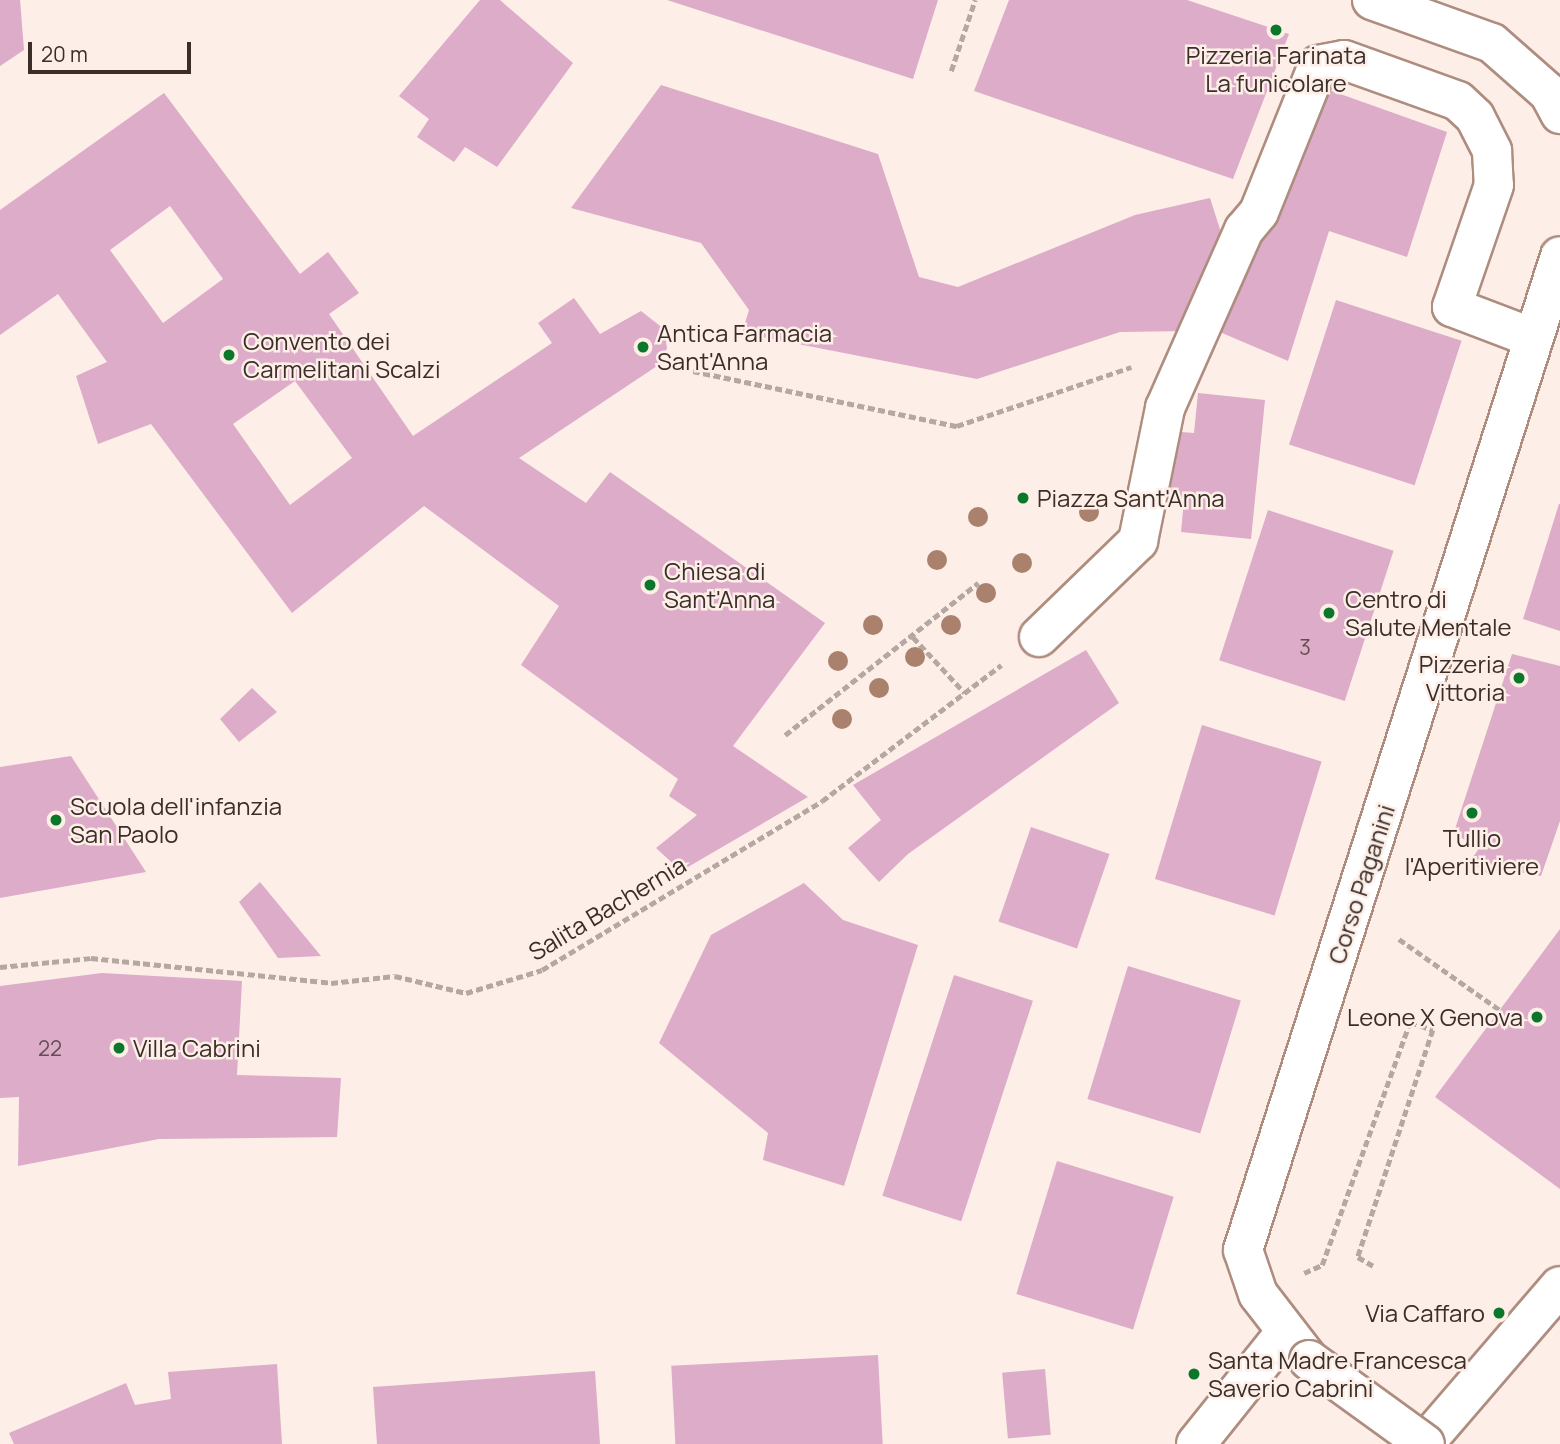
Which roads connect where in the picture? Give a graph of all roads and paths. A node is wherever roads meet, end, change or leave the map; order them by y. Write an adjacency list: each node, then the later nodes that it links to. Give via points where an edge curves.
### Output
1 (975, 0): 3 (path)
2 (1372, 0): 4 (street, via 1492,43 1549,93)
3 (951, 71)
4 (1560, 114)
5 (1560, 256): 6 (street, Corso Paganini)
6 (1531, 337): 7 (street, via 1452,307 1494,185 1492,151 1475,117 1458,100 1330,59 1318,65 1259,212 1244,230); 20 (street, Corso Paganini, via 1243,1250 1258,1294)
7 (1192, 353): 8 (path, via 1118,368 957,426); 11 (street, via 1165,408 1138,541)
8 (693, 372)
9 (978, 583): 10 (path)
10 (913, 637): 12 (path); 13 (path)
11 (1039, 637): 12 (path, Salita Bachernia)
12 (965, 693): 15 (path, Salita Bachernia, via 822,801 542,970 466,993 395,976 331,984 91,958)
13 (785, 735)
14 (1399, 939): 16 (path)
15 (0, 967)
16 (1500, 1010)
17 (1375, 1267): 18 (path, via 1358,1257 1433,1030 1410,1022 1322,1265)
18 (1297, 1277)
19 (1557, 1290): 22 (street)
20 (1297, 1347): 21 (street); 22 (street, Corso Paganini, bridge)
21 (1196, 1444)
22 (1425, 1444)

